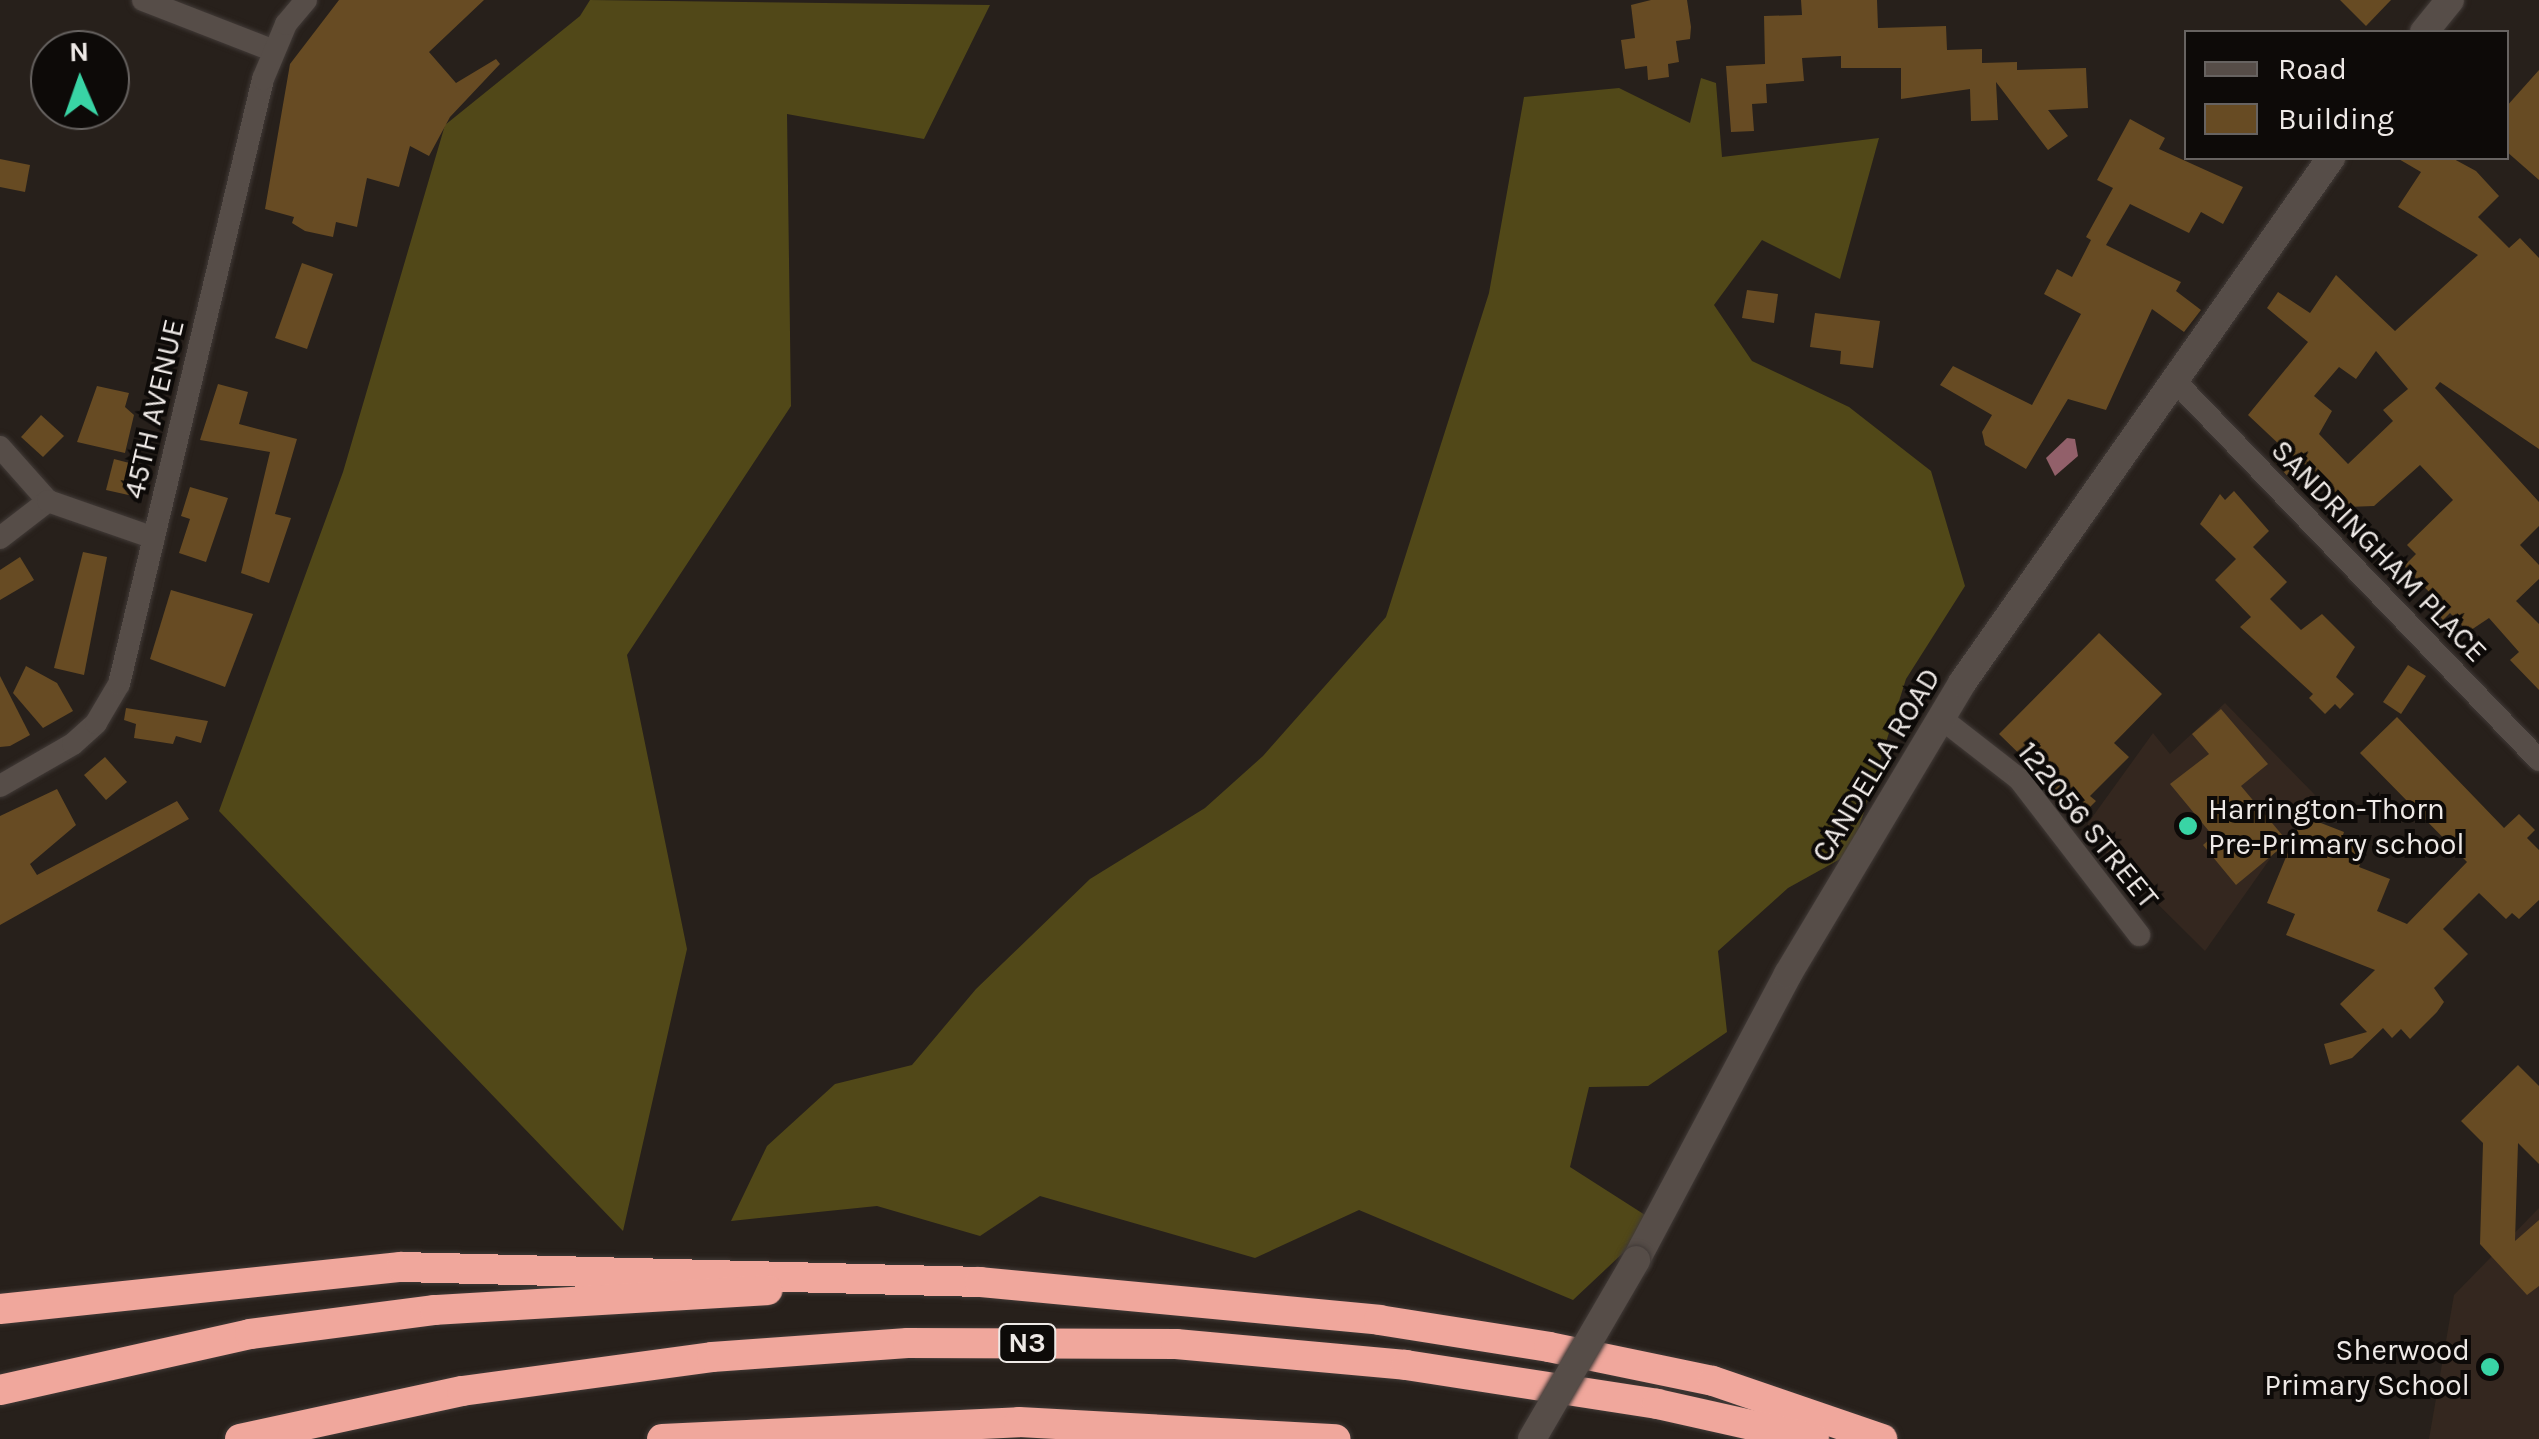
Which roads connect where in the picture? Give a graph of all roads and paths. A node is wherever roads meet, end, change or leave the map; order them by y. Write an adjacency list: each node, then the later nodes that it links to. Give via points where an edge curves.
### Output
1 (143, 0): 5 (street)
2 (306, 0): 5 (street, 45TH AVENUE)
3 (2450, 0): 4 (street)
4 (2426, 30)
5 (272, 50): 11 (street, 45TH AVENUE)
6 (2330, 160): 7 (street, CANDELLA ROAD)
7 (2176, 382): 12 (street, CANDELLA ROAD); 13 (street, SANDRINGHAM PLACE)
8 (0, 447): 9 (street)
9 (48, 501): 10 (street); 11 (street)
10 (0, 538)
11 (154, 538): 14 (street, 45TH AVENUE, via 112,699 72,744)
12 (1942, 719): 15 (street, 122056 STREET, via 2019,779); 23 (street, CANDELLA ROAD, bridge, via 1788,974)
13 (2539, 760)
14 (0, 786)
15 (2139, 935)
16 (980, 1282): 17 (highway, via 402,1267); 18 (highway, via 434,1310 250,1334); 25 (highway, via 1379,1320 1549,1346 1713,1381)
17 (0, 1309)
18 (0, 1390)
19 (676, 1438): 21 (highway); 22 (highway, via 1019,1422)
20 (240, 1439): 24 (highway, N3, via 462,1391 712,1358 908,1343 1176,1344 1406,1365 1656,1404)
21 (662, 1439)
22 (1336, 1439)
23 (1532, 1439)
24 (1814, 1439)
25 (1882, 1439)

